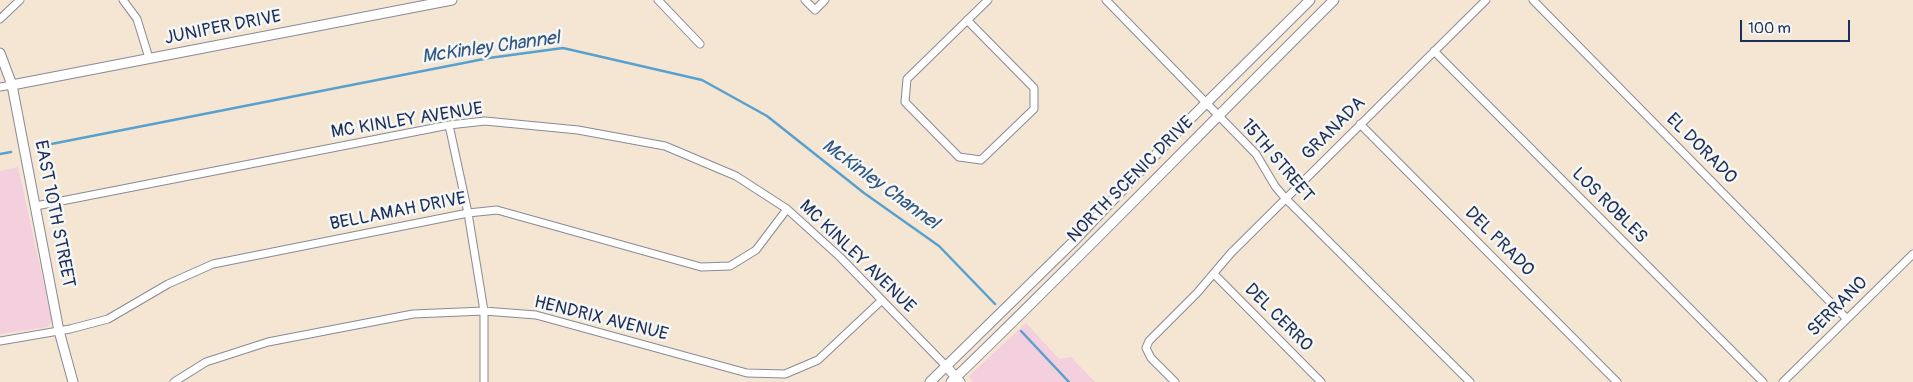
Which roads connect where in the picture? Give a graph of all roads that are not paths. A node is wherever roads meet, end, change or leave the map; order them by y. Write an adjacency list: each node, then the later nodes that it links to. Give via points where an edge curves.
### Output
1 (20, 0): 13 (street)
2 (123, 0): 18 (street, via 137,19)
3 (452, 0): 18 (main road, JUNIPER DRIVE)
4 (658, 0): 15 (street)
5 (805, 0): 6 (street, via 815,10)
6 (825, 0)
7 (988, 0): 14 (street)
8 (1106, 0): 21 (street, 15TH STREET)
9 (1310, 0): 21 (main road, NORTH SCENIC DRIVE)
10 (1334, 0): 22 (main road, NORTH SCENIC DRIVE)
11 (1486, 0): 16 (street, GRANADA)
12 (1533, 0): 35 (street, EL DORADO)
13 (0, 19)
14 (968, 20): 14 (street, via 907,78 905,102 959,157 981,160 1034,109 1034,88)
15 (700, 44)
16 (1434, 51): 23 (street, GRANADA); 48 (street, LOS ROBLES)
17 (0, 53): 19 (main road, EAST 10TH STREET)
18 (149, 58): 19 (main road, JUNIPER DRIVE)
19 (12, 85): 20 (street, JUNIPER DRIVE); 26 (main road, EAST 10TH STREET)
20 (0, 88)
21 (1207, 103): 22 (street, 15TH STREET); 29 (main road, NORTH SCENIC DRIVE)
22 (1218, 114): 25 (street, 15TH STREET, via 1256,154); 30 (main road, NORTH SCENIC DRIVE)
23 (1360, 124): 25 (street, GRANADA); 47 (street, DEL PRADO)
24 (449, 126): 26 (street, MC KINLEY AVENUE); 27 (street, MC KINLEY AVENUE, via 484,121 578,130 665,146 736,176); 28 (street)
25 (1285, 198): 32 (street, GRANADA); 46 (street, 15TH STREET)
26 (36, 206): 36 (main road, EAST 10TH STREET)
27 (787, 210): 28 (street, BELLAMAH DRIVE, via 756,250 730,266 701,267 497,210); 33 (street, MC KINLEY AVENUE)
28 (468, 212): 34 (street); 36 (street, BELLAMAH DRIVE, via 213,264 168,284 108,319)
29 (1075, 240): 30 (street); 38 (main road, NORTH SCENIC DRIVE)
30 (1084, 250): 39 (main road, NORTH SCENIC DRIVE)
31 (1913, 254): 35 (street, SERRANO)
32 (1214, 274): 44 (street, GRANADA, via 1149,341 1146,348 1151,358); 45 (street, DEL CERRO)
33 (882, 300): 34 (street, HENDRIX AVENUE, via 818,360 785,374 747,373 536,315); 38 (street, MC KINLEY AVENUE)
34 (484, 311): 41 (street, HENDRIX AVENUE, via 413,314 268,342 206,362); 42 (street)
35 (1847, 319): 49 (street, SERRANO)
36 (60, 331): 37 (street, BELLAMAH DRIVE); 40 (main road, EAST 10TH STREET)
37 (0, 341)
38 (946, 366): 39 (main road); 43 (main road, NORTH SCENIC DRIVE)
39 (956, 380)
40 (73, 382)
41 (174, 382)
42 (484, 382)
43 (930, 382)
44 (1175, 382)
45 (1321, 382)
46 (1470, 382)
47 (1617, 382)
48 (1763, 382)
49 (1784, 382)

